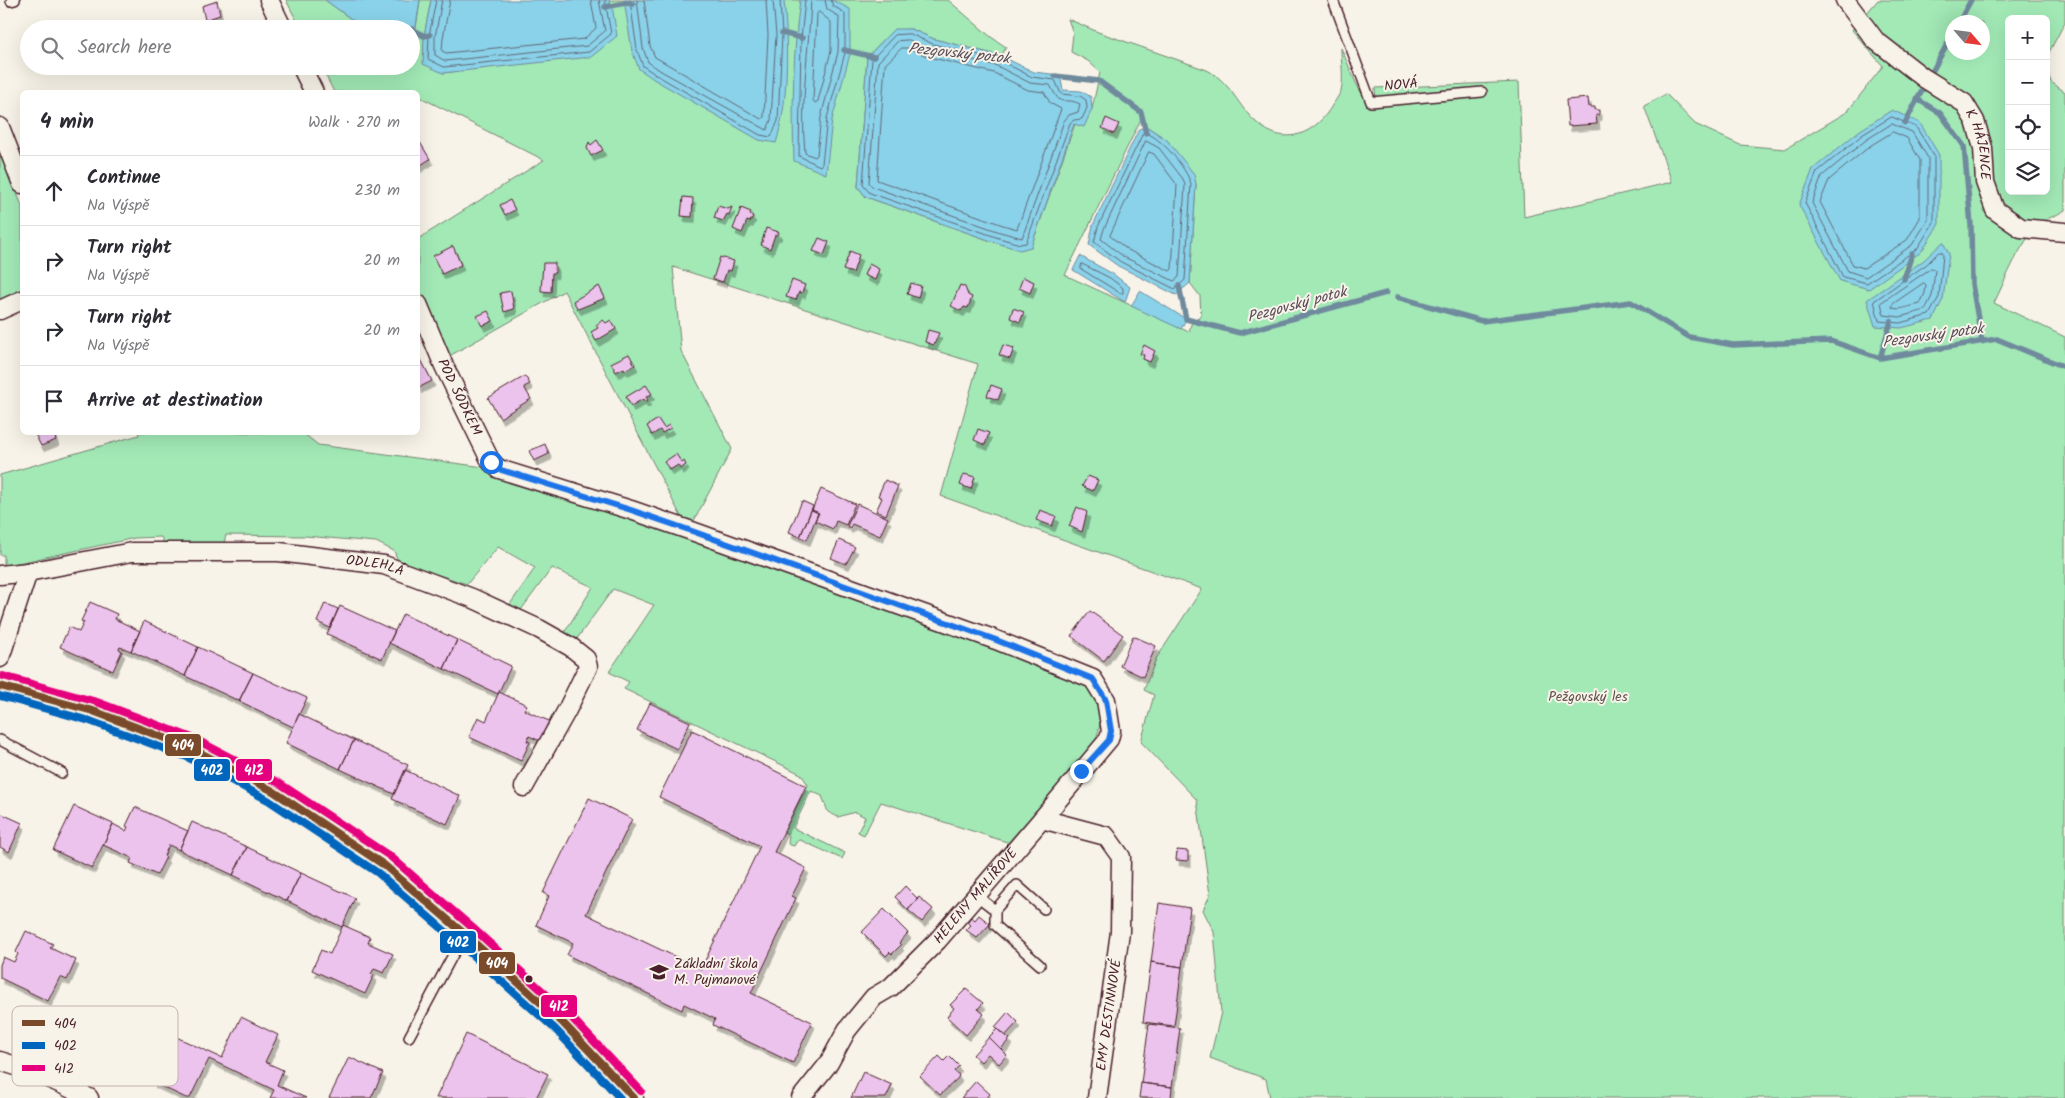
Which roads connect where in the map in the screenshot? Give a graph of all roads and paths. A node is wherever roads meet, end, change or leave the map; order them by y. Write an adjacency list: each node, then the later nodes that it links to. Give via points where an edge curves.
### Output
1 (269, 0): 4 (street)
2 (1333, 0): 7 (lane, NOVÁ, via 1371,102)
3 (1845, 0): 10 (street, K HÁJENCE, via 1876,40 1924,78 1964,103 1975,122 1983,148 1985,182 1995,210 2021,228)
4 (279, 20)
5 (306, 75): 6 (street)
6 (313, 90)
7 (1482, 92)
8 (0, 127): 9 (street)
9 (20, 179)
10 (2065, 232)
11 (20, 301): 13 (street)
12 (420, 309): 14 (street, POD ŠODKEM)
13 (0, 310)
14 (491, 462): 22 (street, HELENY MALÍŘOVÉ, via 498,469 656,519 996,640 1093,679 1106,700 1111,731 1109,740)
15 (28, 572): 16 (street, ODLEHLÁ); 17 (street); 21 (street, ODLEHLÁ, via 132,552 279,552 384,565 472,598 539,629 586,659 588,667)
16 (0, 575)
17 (0, 658)
18 (0, 686): 26 (street, via 92,711 191,748 251,778 384,865)
19 (0, 740): 20 (lane)
20 (62, 773)
21 (524, 787)
22 (1042, 819): 23 (street, HELENY MALÍŘOVÉ); 33 (street, EMY DESTINNOVÉ, via 1106,836 1121,857 1120,932)
23 (977, 896): 25 (lane); 32 (street, HELENY MALÍŘOVÉ, via 891,987 874,997 847,1030 829,1062)
24 (1044, 909): 25 (lane, via 1017,885)
25 (995, 910): 27 (lane, via 995,925)
26 (468, 936): 28 (lane, via 455,951); 31 (street, via 562,1022)
27 (1040, 965)
28 (409, 1037)
29 (67, 1086): 30 (street)
30 (89, 1098)
31 (634, 1098)
32 (801, 1098)
33 (1097, 1098)

